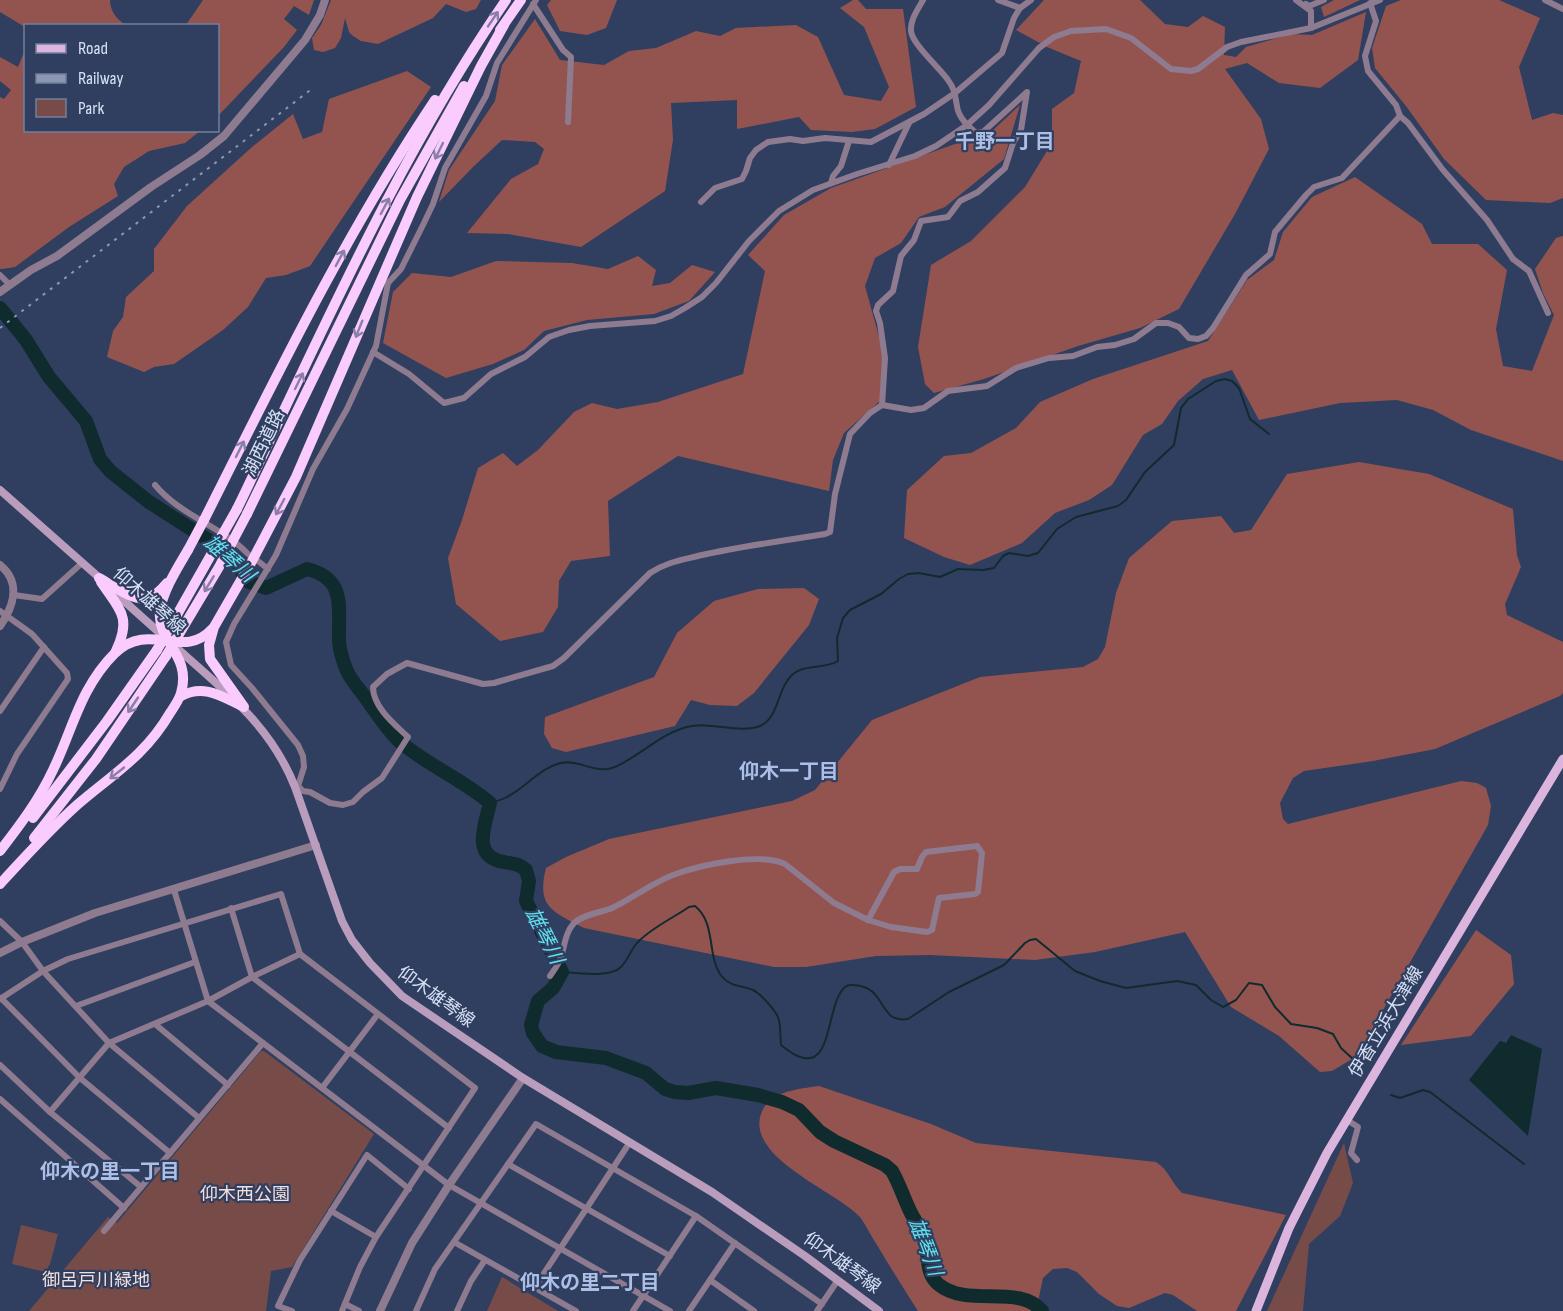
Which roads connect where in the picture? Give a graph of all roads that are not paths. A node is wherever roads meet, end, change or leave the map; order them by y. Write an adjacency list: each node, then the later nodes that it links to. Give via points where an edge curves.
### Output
1 (325, 0): 28 (street, via 304,40 224,136 57,256)
2 (506, 0): 17 (highway, 湖西道路, one-way to 2)
3 (521, 0): 15 (highway, 湖西道路)
4 (923, 0): 18 (street, via 913,17 911,32)
5 (998, 0): 13 (street)
6 (1031, 0): 13 (street)
7 (1297, 0): 8 (street, via 1309,6); 16 (street, via 1311,11)
8 (1324, 0)
9 (1380, 0): 12 (street)
10 (1545, 0): 14 (street)
11 (535, 2): 20 (street, via 571,57); 31 (street, via 496,63 486,96 445,168 423,225 401,269 388,283)
12 (1370, 3): 16 (street); 19 (street, via 1376,21 1365,57 1368,71 1396,105)
13 (1020, 8): 18 (street, via 1002,53)
14 (1563, 9)
15 (504, 25): 35 (highway, 湖西道路, via 463,87 400,200); 36 (highway, one-way to 36, via 417,196 296,477)
16 (1311, 28): 22 (street, via 1241,42 1227,47 1198,69 1180,71 1162,64 1120,33 1106,29 1071,31 1039,48)
17 (480, 39): 35 (highway, 湖西道路, one-way to 17, via 373,228); 40 (highway, one-way to 17, bridge, via 353,233 415,129)
18 (955, 93): 21 (street); 22 (street, via 959,114)
19 (1400, 116): 30 (street, via 1487,220 1513,259 1529,271); 32 (street, via 1342,178 1306,195 1275,231 1270,255 1246,275 1206,336 1189,338 1179,327 1156,323 1134,339 1016,368 987,386 948,391 924,408)
20 (568, 122)
21 (909, 123): 23 (street, via 871,142); 24 (street)
22 (967, 125): 24 (street, via 936,147); 32 (street, via 976,133 983,132 1027,92 1021,130 1005,168 978,192 960,201 948,217 921,221 914,240 901,256 892,291 878,305 885,358)
23 (849, 141): 25 (street); 26 (street, via 825,138 768,142 750,158 741,179 715,188)
24 (889, 165): 25 (street)
25 (831, 183): 31 (street, via 779,211 702,297 678,312 655,321 590,326 549,337 525,357 491,374 464,398 444,403 410,374)
26 (701, 202)
27 (0, 275): 28 (street)
28 (9, 285): 29 (street)
29 (0, 292)
30 (1548, 314)
31 (373, 352): 39 (street)
32 (882, 405): 56 (street, via 850,434 834,494 830,532 724,550 659,567 553,666 483,684 407,663 373,687 373,694 390,720 408,737 382,778 353,802 343,805)
33 (154, 485): 36 (street, via 186,513 239,544)
34 (0, 490): 37 (main road, 仰木雄琴線)
35 (242, 511): 48 (highway, 湖西道路, bridge, via 219,567)
36 (253, 559): 39 (street); 45 (highway)
37 (82, 563): 41 (main road, 仰木雄琴線); 42 (street, via 42,599)
38 (0, 565): 42 (street, via 12,579)
39 (266, 572): 56 (street, via 226,642 231,665 298,745 304,767)
40 (173, 576): 41 (highway, via 156,594 145,599 131,596); 46 (highway, via 160,611)
41 (99, 578): 46 (main road, 仰木雄琴線); 49 (highway, via 123,617 124,633)
42 (14, 595): 43 (street)
43 (4, 614): 44 (street); 47 (street, via 33,634)
44 (0, 626)
45 (214, 627): 46 (highway, via 195,641); 51 (highway, via 210,659)
46 (168, 640): 49 (highway, via 139,639); 50 (highway, via 183,668); 51 (main road, 仰木雄琴線)
47 (44, 647): 52 (street); 55 (street, via 68,679)
48 (161, 653): 60 (highway, 湖西道路); 61 (highway, 湖西道路, one-way to 61, via 96,759)
49 (115, 654): 59 (highway, via 79,706 54,769 28,815)
50 (181, 696): 51 (highway, via 196,690 209,691); 62 (highway, one-way to 62, via 144,750 64,816)
51 (244, 707): 56 (main road, 仰木雄琴線, via 272,742)
52 (0, 711)
53 (1563, 759): 91 (main road, 伊香立浜大津線)
54 (0, 768): 55 (street)
55 (7, 773): 57 (street)
56 (297, 787): 58 (main road, 仰木雄琴線)
57 (0, 789)
58 (316, 845): 63 (street); 85 (main road, 仰木雄琴線, via 342,921 370,963 402,996)
59 (0, 850)
60 (0, 857)
61 (0, 879)
62 (0, 884)
63 (174, 890): 67 (street); 68 (street, via 95,913)
64 (231, 908): 67 (street); 70 (street, via 280,894); 74 (street)
65 (868, 920): 65 (street, via 891,927 932,930 939,898 978,892 981,850 977,846 926,852 917,869 894,873); 73 (street, via 834,903 785,864 768,858 740,860 672,876 610,909 579,919 566,936 561,959)
66 (2, 922): 68 (street)
67 (184, 924): 71 (street); 72 (street, via 68,959)
68 (22, 942): 69 (street); 72 (street)
69 (0, 953)
70 (300, 954): 74 (street); 78 (street)
71 (195, 962): 76 (street); 77 (street)
72 (43, 971): 75 (street); 77 (street)
73 (550, 976)
74 (252, 977): 76 (street); 82 (street)
75 (1, 998): 84 (street)
76 (208, 1001): 79 (street); 81 (street)
77 (76, 1006): 80 (street)
78 (378, 1014): 82 (street); 92 (street, via 475,1088)
79 (155, 1024): 80 (street); 86 (street)
80 (109, 1043): 84 (street); 90 (street)
81 (263, 1043): 86 (street); 87 (street)
82 (349, 1052): 87 (street); 92 (street)
83 (0, 1065): 89 (street)
84 (80, 1078): 89 (street); 94 (street)
85 (523, 1078): 93 (main road, 仰木雄琴線); 99 (street)
86 (228, 1085): 90 (street)
87 (322, 1088): 97 (street)
88 (0, 1099): 103 (street)
89 (50, 1112): 100 (street)
90 (199, 1118): 94 (street)
91 (1347, 1120): 95 (street, via 1358,1127 1351,1153); 132 (main road, 伊香立浜大津線, via 1289,1228)
92 (449, 1128): 97 (street)
93 (630, 1143): 98 (street); 115 (main road, 仰木雄琴線, via 712,1192)
94 (170, 1153): 100 (street)
95 (1357, 1160)
96 (508, 1164): 98 (street, via 536,1124); 102 (street); 104 (street)
97 (424, 1166): 99 (street); 101 (street)
98 (613, 1168): 104 (street); 106 (street)
99 (449, 1185): 102 (street); 122 (street, via 412,1243)
100 (141, 1187): 103 (street)
101 (409, 1189): 105 (street, via 367,1155); 108 (street)
102 (480, 1203): 109 (street); 111 (street)
103 (124, 1208): 107 (street)
104 (587, 1208): 111 (street); 112 (street)
105 (331, 1211): 108 (street); 120 (street, via 300,1260 278,1306)
106 (696, 1216): 110 (street); 112 (street)
107 (104, 1231)
108 (376, 1237): 119 (street)
109 (453, 1242): 113 (street); 123 (street, via 435,1269)
110 (735, 1243): 114 (street); 118 (street)
111 (560, 1248): 116 (street); 117 (street)
112 (670, 1256): 117 (street)
113 (485, 1260): 116 (street); 124 (street)
114 (710, 1280): 128 (street); 129 (street)
115 (838, 1280): 118 (street); 131 (main road, 仰木雄琴線)
116 (535, 1287): 125 (street)
117 (643, 1296): 126 (street); 127 (street)
118 (822, 1304): 130 (street)
119 (344, 1308): 121 (street)
120 (292, 1311)
121 (359, 1311)
122 (380, 1311)
123 (416, 1311)
124 (457, 1311)
125 (576, 1311)
126 (633, 1311)
127 (670, 1311)
128 (688, 1311)
129 (754, 1311)
130 (817, 1311)
131 (879, 1311)
132 (1256, 1311)

